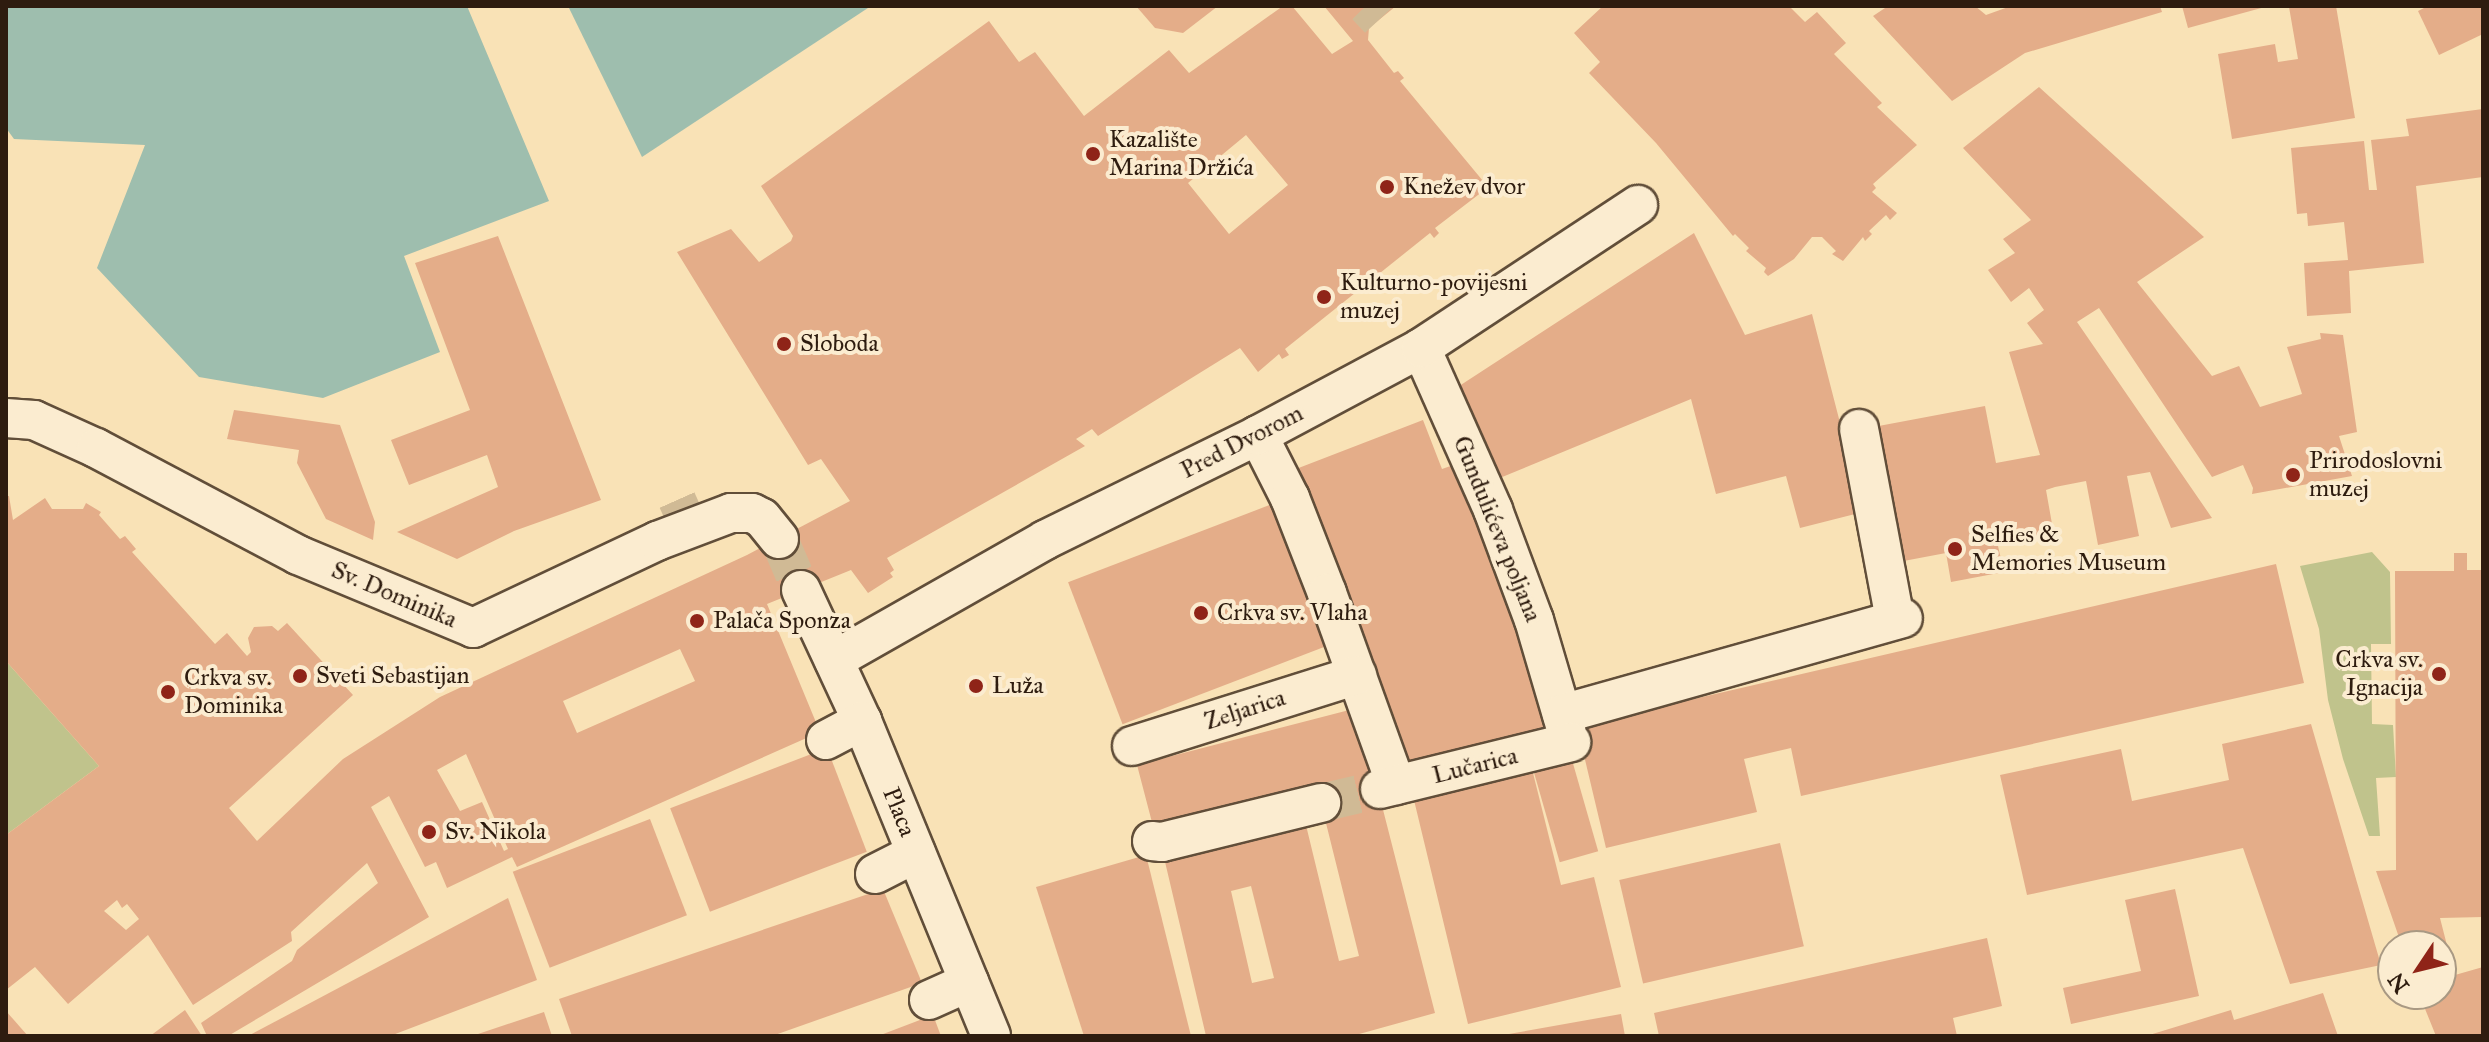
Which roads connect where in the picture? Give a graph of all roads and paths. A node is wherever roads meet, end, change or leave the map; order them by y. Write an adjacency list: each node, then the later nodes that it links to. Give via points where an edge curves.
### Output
1 (1638, 205): 2 (street, Pred Dvorom)
2 (1421, 348): 5 (street, Pred Dvorom); 11 (street, Gundulićeva poljana, via 1493,510)
3 (6, 418): 6 (street, Sv. Dominika, via 34,420 298,555 473,628 686,522 740,511 762,518)
4 (1859, 429): 11 (street, via 1899,619)
5 (1258, 435): 8 (street, Pred Dvorom, via 1045,540); 9 (street, via 1290,498)
6 (779, 539)
7 (801, 590): 8 (street, Placa)
8 (834, 660): 10 (street, Placa)
9 (1357, 675): 11 (street, Lučarica, via 1388,787); 13 (street, Zeljarica)
10 (862, 721): 12 (street); 16 (street, Placa)
11 (1566, 728)
12 (826, 740)
13 (1132, 746)
14 (1321, 803): 15 (street)
15 (1152, 841)
16 (916, 853): 17 (street); 18 (street, Placa)
17 (875, 874)
18 (969, 982): 19 (street); 20 (street, Placa)
19 (929, 1000)
20 (991, 1036)

